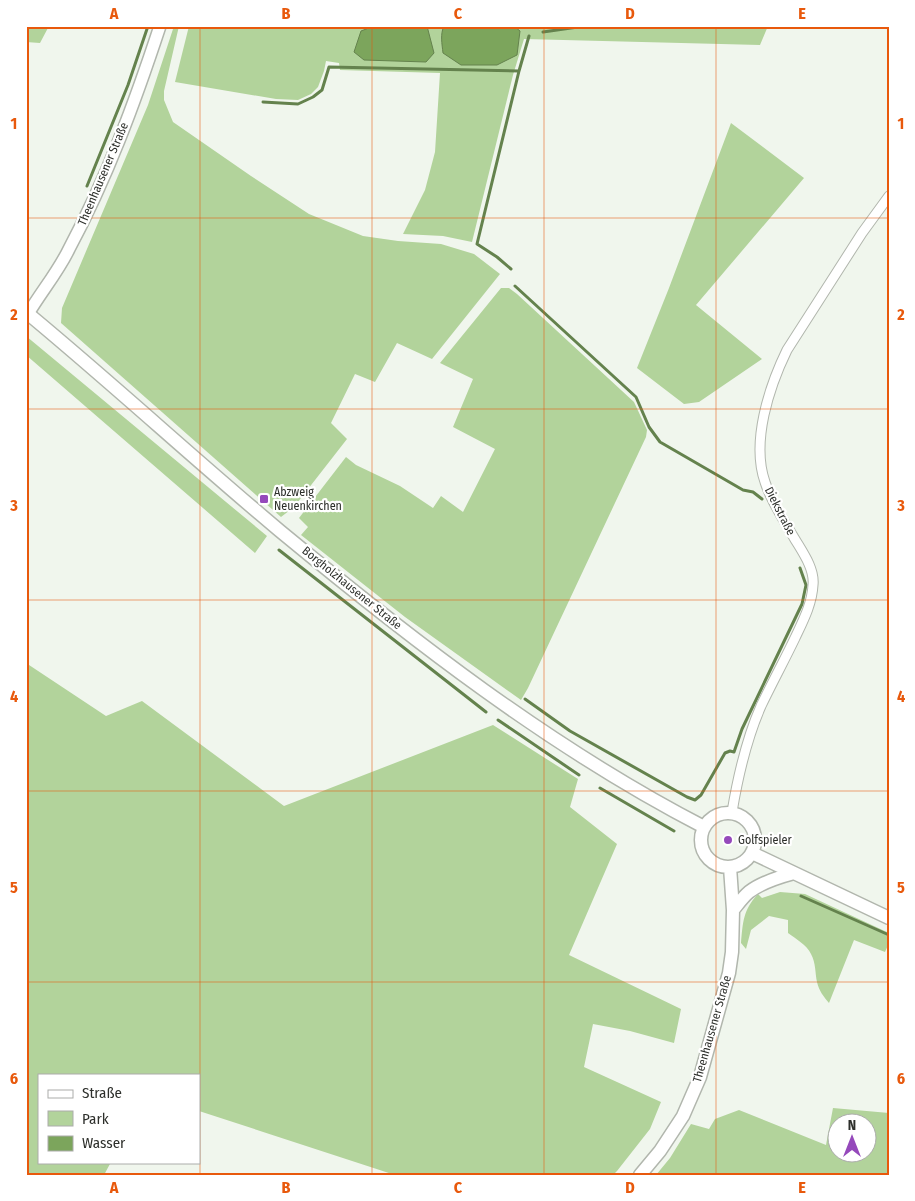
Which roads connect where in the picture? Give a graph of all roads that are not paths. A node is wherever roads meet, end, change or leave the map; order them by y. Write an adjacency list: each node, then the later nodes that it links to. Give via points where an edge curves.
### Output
1 (160, 26): 3 (street, Theenhausener Straße, via 139,91 93,202 68,251)
2 (889, 196): 4 (street, Diekstraße, via 787,350 762,422 759,448 765,482 807,560 813,585 809,608 747,743)
3 (27, 313): 5 (main road, Borgholzhausener Straße, via 279,530 417,640 511,710 639,792)
4 (732, 812): 5 (main road, via 716,816); 6 (main road, via 748,820 753,827 756,836)
5 (704, 828): 7 (main road, via 701,841 706,855 716,864)
6 (752, 853): 7 (main road, via 747,860); 8 (main road)
7 (730, 867): 9 (main road, Theenhausener Straße)
8 (794, 873): 9 (main road, via 758,886); 10 (main road)
9 (733, 910): 11 (main road, Theenhausener Straße, via 729,973 700,1077 683,1116)
10 (889, 918)
11 (640, 1175)

